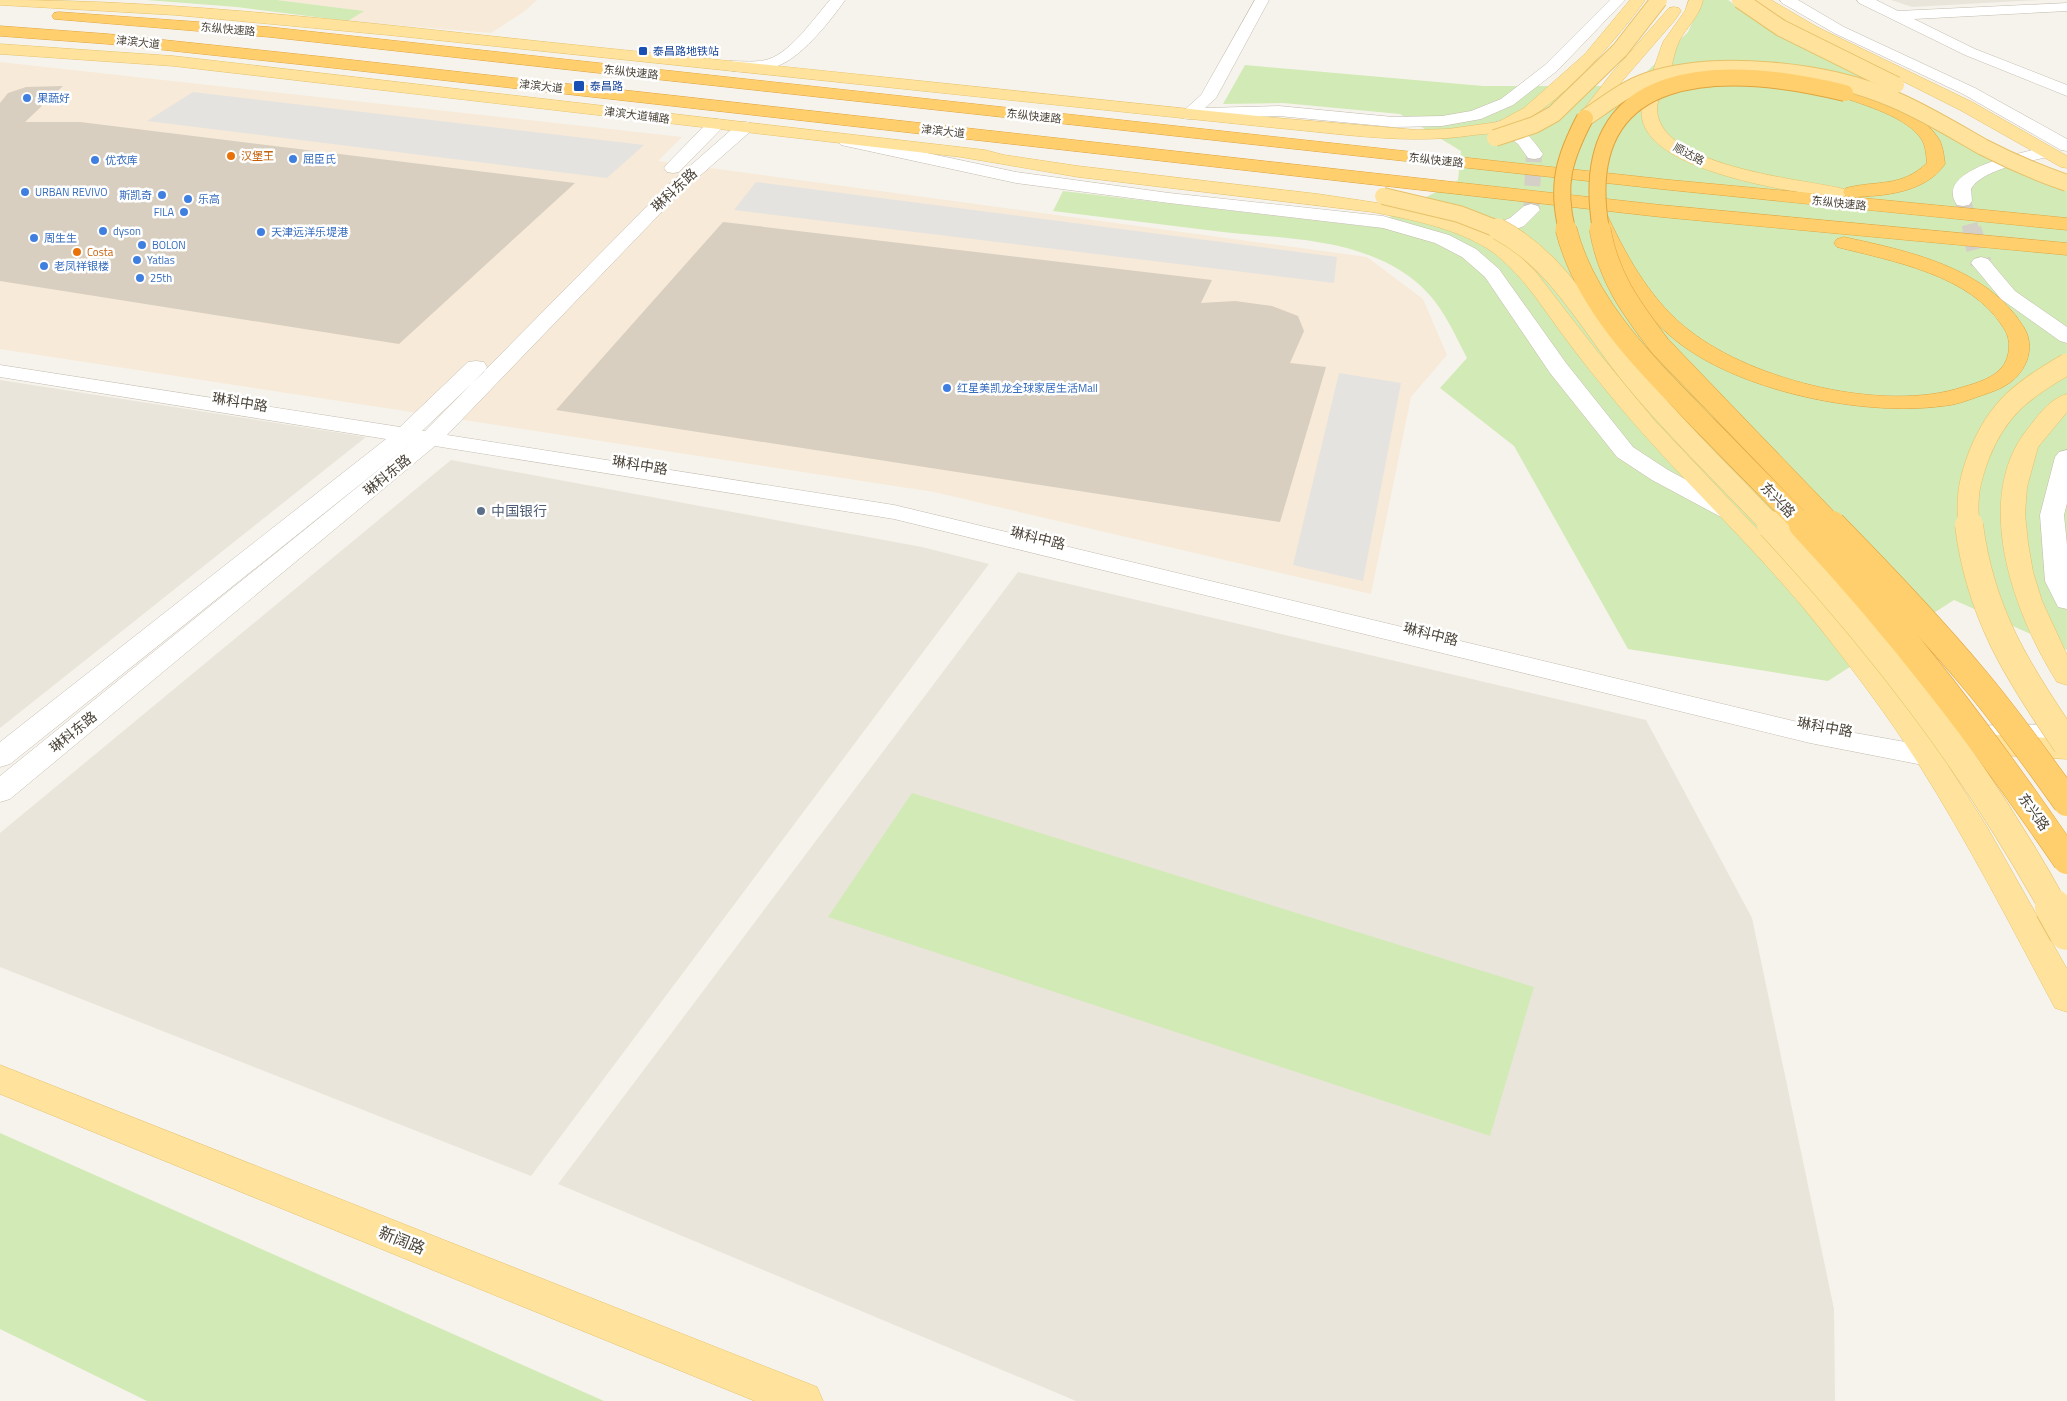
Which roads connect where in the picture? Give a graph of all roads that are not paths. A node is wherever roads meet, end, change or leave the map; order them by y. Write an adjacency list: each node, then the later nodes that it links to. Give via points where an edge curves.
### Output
1 (838, 0): 22 (street, via 778,61)
2 (850, 0): 23 (street, via 796,60 794,64 798,69)
3 (1262, 0): 27 (street, via 1208,98)
4 (1618, 0): 27 (street, via 1551,68 1507,102 1475,115 1442,121 1394,122 1279,111)
5 (1638, 0): 31 (main road, via 1591,57 1530,112)
6 (1660, 0): 31 (main road, bridge, via 1643,25 1559,110 1526,128)
7 (1678, 0): 28 (main road, via 1670,17)
8 (1696, 0): 42 (main road, 顺达路, via 1670,43 1650,106 1651,122 1676,148 1730,172)
9 (1740, 0): 39 (main road, bridge, via 1781,28 1924,98)
10 (1760, 0): 36 (main road, via 1812,30 1951,98)
11 (1787, 0): 35 (street, via 1839,30 1969,91)
12 (1864, 0): 16 (street)
13 (0, 1): 22 (main road, via 175,11)
14 (2067, 7): 16 (street)
15 (0, 13): 26 (highway, 东纵快速路, via 269,32)
16 (1894, 16): 24 (street, via 1970,52)
17 (0, 30): 19 (highway)
18 (0, 37): 19 (highway)
19 (108, 39): 21 (highway, 津滨大道)
20 (0, 49): 25 (main road, 津滨大道, via 173,61)
21 (334, 63): 25 (highway); 33 (highway, 津滨大道)
22 (730, 66): 23 (main road)
23 (810, 74): 26 (highway); 27 (main road)
24 (2067, 91)
25 (447, 92): 29 (main road, 津滨大道辅路)
26 (932, 105): 34 (highway, 东纵快速路)
27 (1188, 114): 31 (main road, via 1408,134)
28 (1585, 118): 40 (main road, bridge, via 1623,92 1647,80 1669,75 1715,70 1790,73 1879,93 2006,158); 70 (highway, 东兴路, bridge, via 1564,164 1562,179 1566,219 1575,255 1585,276 1619,330 1674,394 1852,577 1907,642 1977,731)
29 (716, 124): 30 (main road, 津滨大道辅路); 56 (street, 琳科东路)
30 (745, 127): 32 (main road, 津滨大道辅路); 56 (street, 琳科东路, via 672,190)
31 (1498, 132): 34 (main road, via 1458,144); 37 (street, via 1524,140)
32 (826, 137): 33 (main road, 津滨大道辅路); 58 (street, via 1040,181 1383,222 1442,239 1464,249 1492,273 1558,368 1625,452)
33 (970, 144): 45 (highway, 东纵快速路); 48 (main road, via 1061,170 1362,205 1433,220); 71 (main road, bridge, via 1074,162 1383,196 1420,203 1482,222 1527,246 1556,273 1608,347 1670,420 1833,594 1924,706 1994,807)
34 (1289, 144): 41 (highway, 东纵快速路)
35 (2067, 146)
36 (2046, 152): 38 (main road); 43 (street, via 1995,166 1969,178 1962,188)
37 (1534, 154)
38 (2067, 163)
39 (2067, 176)
40 (2067, 183)
41 (1670, 185): 42 (highway); 47 (highway, 东纵快速路)
42 (1838, 192): 46 (highway, 东兴路, bridge, via 1865,192 1905,185 1925,176 1936,164 1931,139 1919,127 1886,108 1845,93 1759,79 1686,82 1666,87 1632,104 1618,117 1598,167)
43 (1963, 201)
44 (1530, 210): 48 (street, via 1517,222)
45 (1661, 211): 46 (highway, bridge, via 1841,242 1930,266 1971,287 2004,312 2019,338 2020,349 2014,365 1988,386 1942,400 1911,402 1844,397 1762,377 1698,347 1656,310 1616,252); 49 (highway, 东纵快速路)
46 (1598, 213): 69 (highway, 东兴路, bridge, via 1616,281 1640,321 1685,374 1930,627 2022,740)
47 (2067, 224)
48 (1481, 237): 58 (main road, via 1526,271 1629,403)
49 (2067, 249)
50 (1981, 263): 51 (street, via 2008,295)
51 (2067, 337)
52 (0, 364): 56 (street, 琳科中路)
53 (2067, 364): 64 (main road, bridge, via 2040,379 1996,420 1969,484 1968,516 1970,549 1984,600 2034,698)
54 (0, 371): 56 (street, 琳科中路)
55 (2067, 401): 60 (main road, via 2029,441 2016,477 2013,518 2015,549 2022,576 2044,634)
56 (421, 435): 65 (street, 琳科中路, via 940,514 1794,722); 67 (street, 琳科东路); 68 (street, 琳科东路)
57 (2067, 457): 59 (street, via 2052,515 2058,581)
58 (1726, 511): 61 (main road, via 1814,604)
59 (2067, 601)
60 (2067, 676)
61 (1875, 681): 63 (main road, via 1902,706); 65 (main road)
62 (2067, 734): 63 (street, 琳科中路)
63 (1957, 735): 65 (street, 琳科中路); 66 (main road, via 1997,745)
64 (2067, 744)
65 (1922, 746): 66 (street); 72 (main road, via 2003,882)
66 (2067, 751)
67 (0, 757)
68 (0, 792)
69 (2067, 802)
70 (2067, 860)
71 (2067, 932)
72 (2067, 999)
73 (0, 1079): 74 (main road, 新阔路)
74 (804, 1401)

